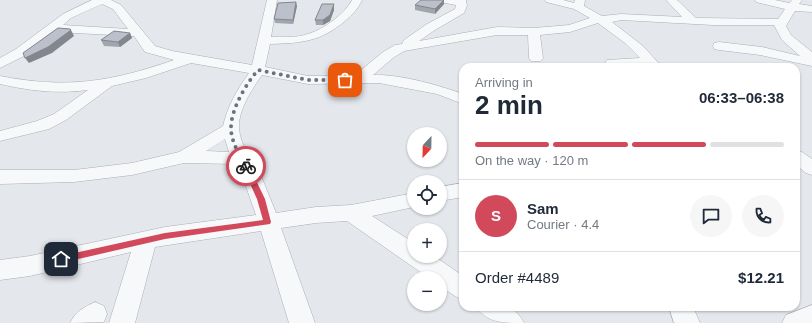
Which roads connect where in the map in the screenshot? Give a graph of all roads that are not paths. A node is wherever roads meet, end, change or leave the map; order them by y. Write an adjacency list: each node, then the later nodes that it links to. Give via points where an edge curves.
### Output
1 (272, 0): 18 (street)
2 (357, 0): 18 (street, via 350,11 312,37)
3 (444, 0): 8 (street)
4 (550, 0): 9 (street)
5 (672, 0): 13 (street)
6 (760, 0): 10 (street)
7 (97, 1): 15 (street, via 67,16); 17 (street, via 117,7)
8 (461, 1): 20 (street, via 460,11)
9 (579, 3): 12 (street)
10 (794, 4): 11 (street); 14 (street)
11 (812, 9)
12 (602, 19): 13 (street, via 621,17); 16 (street, via 570,28); 27 (street, via 620,32)
13 (692, 20): 14 (street)
14 (782, 22): 24 (street, via 780,26 786,36)
15 (51, 28): 17 (street); 28 (street, via 21,52)
16 (534, 32): 20 (street, via 497,31); 21 (street)
17 (138, 34): 22 (street, via 150,49)
18 (264, 41): 29 (street)
19 (719, 46): 23 (street, via 762,51)
20 (400, 48): 31 (street)
21 (536, 58)
22 (189, 59): 29 (street); 32 (street)
23 (768, 61): 24 (street)
24 (812, 61)
25 (612, 62): 26 (street)
26 (632, 63)
27 (652, 63)
28 (0, 64)
29 (258, 70): 31 (street, via 308,80); 34 (street, via 243,91)
30 (0, 80): 32 (street, via 48,88)
31 (358, 80): 33 (street, via 379,79 414,85)
32 (106, 85): 35 (street, via 54,120)
33 (459, 98)
34 (231, 128): 38 (street); 39 (street, via 236,148)
35 (0, 136)
36 (812, 153): 37 (street)
37 (800, 155)
38 (184, 156): 39 (street); 42 (street, via 132,169 74,176)
39 (242, 158): 47 (street, via 261,199)
40 (800, 159): 41 (street)
41 (812, 169)
42 (0, 177)
43 (459, 191): 44 (street)
44 (447, 193)
45 (407, 201): 46 (street)
46 (351, 213): 47 (street); 49 (street)
47 (268, 222): 48 (street); 56 (street)
48 (146, 240): 51 (street, via 30,266); 55 (street)
49 (407, 250)
50 (426, 263): 52 (street)
51 (0, 270)
52 (459, 286)
53 (494, 311): 57 (street)
54 (682, 311): 58 (street)
55 (122, 323)
56 (302, 323)
57 (511, 323)
58 (687, 323)

